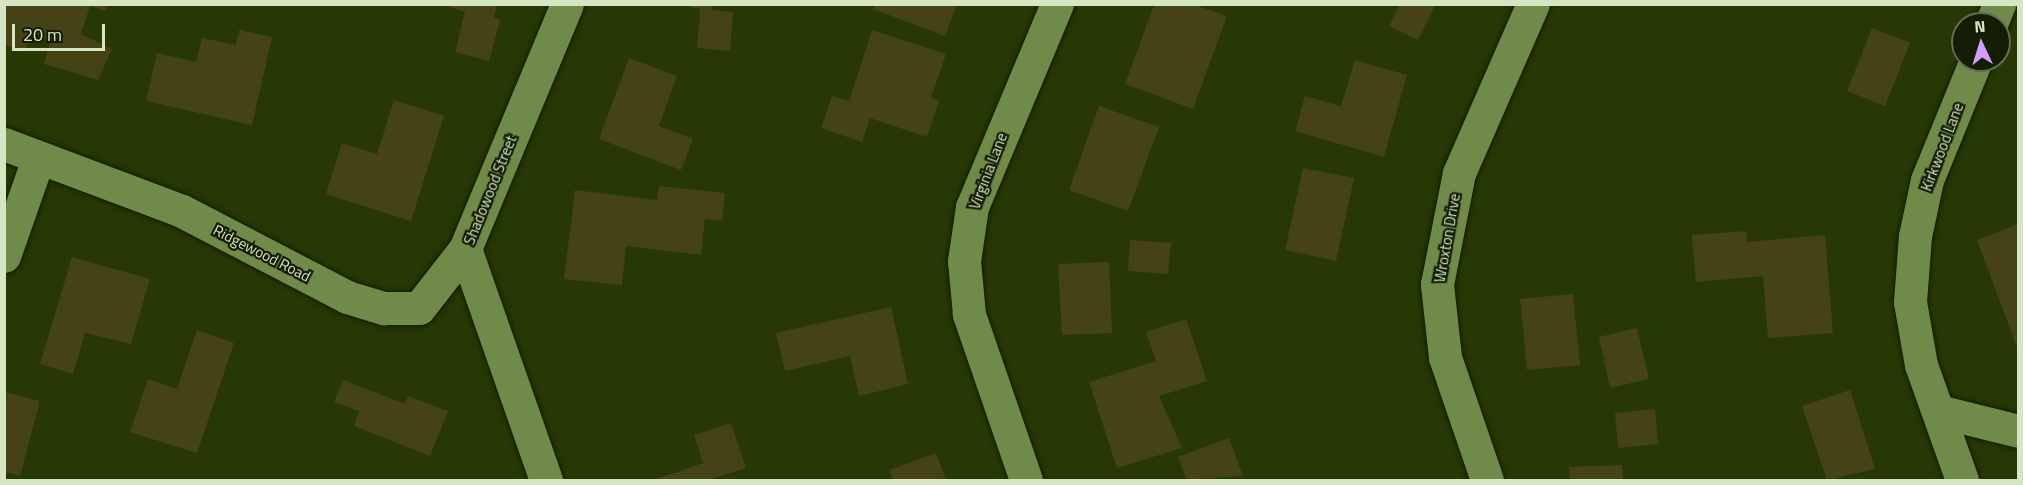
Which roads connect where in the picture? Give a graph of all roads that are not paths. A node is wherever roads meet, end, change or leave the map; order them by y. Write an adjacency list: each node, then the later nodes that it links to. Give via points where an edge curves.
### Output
1 (567, 4): 7 (street, Shadowood Street)
2 (1057, 4): 12 (street, Virginia Lane, via 972,207 964,261 969,314)
3 (1533, 4): 13 (street, Wroxton Drive, via 1459,173 1437,284 1445,357)
4 (1971, 72): 9 (street, Kirkwood Lane, via 1927,180 1915,236 1910,303 1921,365)
5 (4, 144): 6 (street)
6 (38, 159): 7 (street, Ridgewood Road, via 182,211 347,297 384,308 419,308); 8 (street)
7 (465, 249): 11 (street, Shadowood Street)
8 (4, 256)
9 (1938, 411): 10 (street); 14 (street, Kirkwood Lane)
10 (2019, 431)
11 (546, 480)
12 (1026, 480)
13 (1487, 480)
14 (1962, 480)

